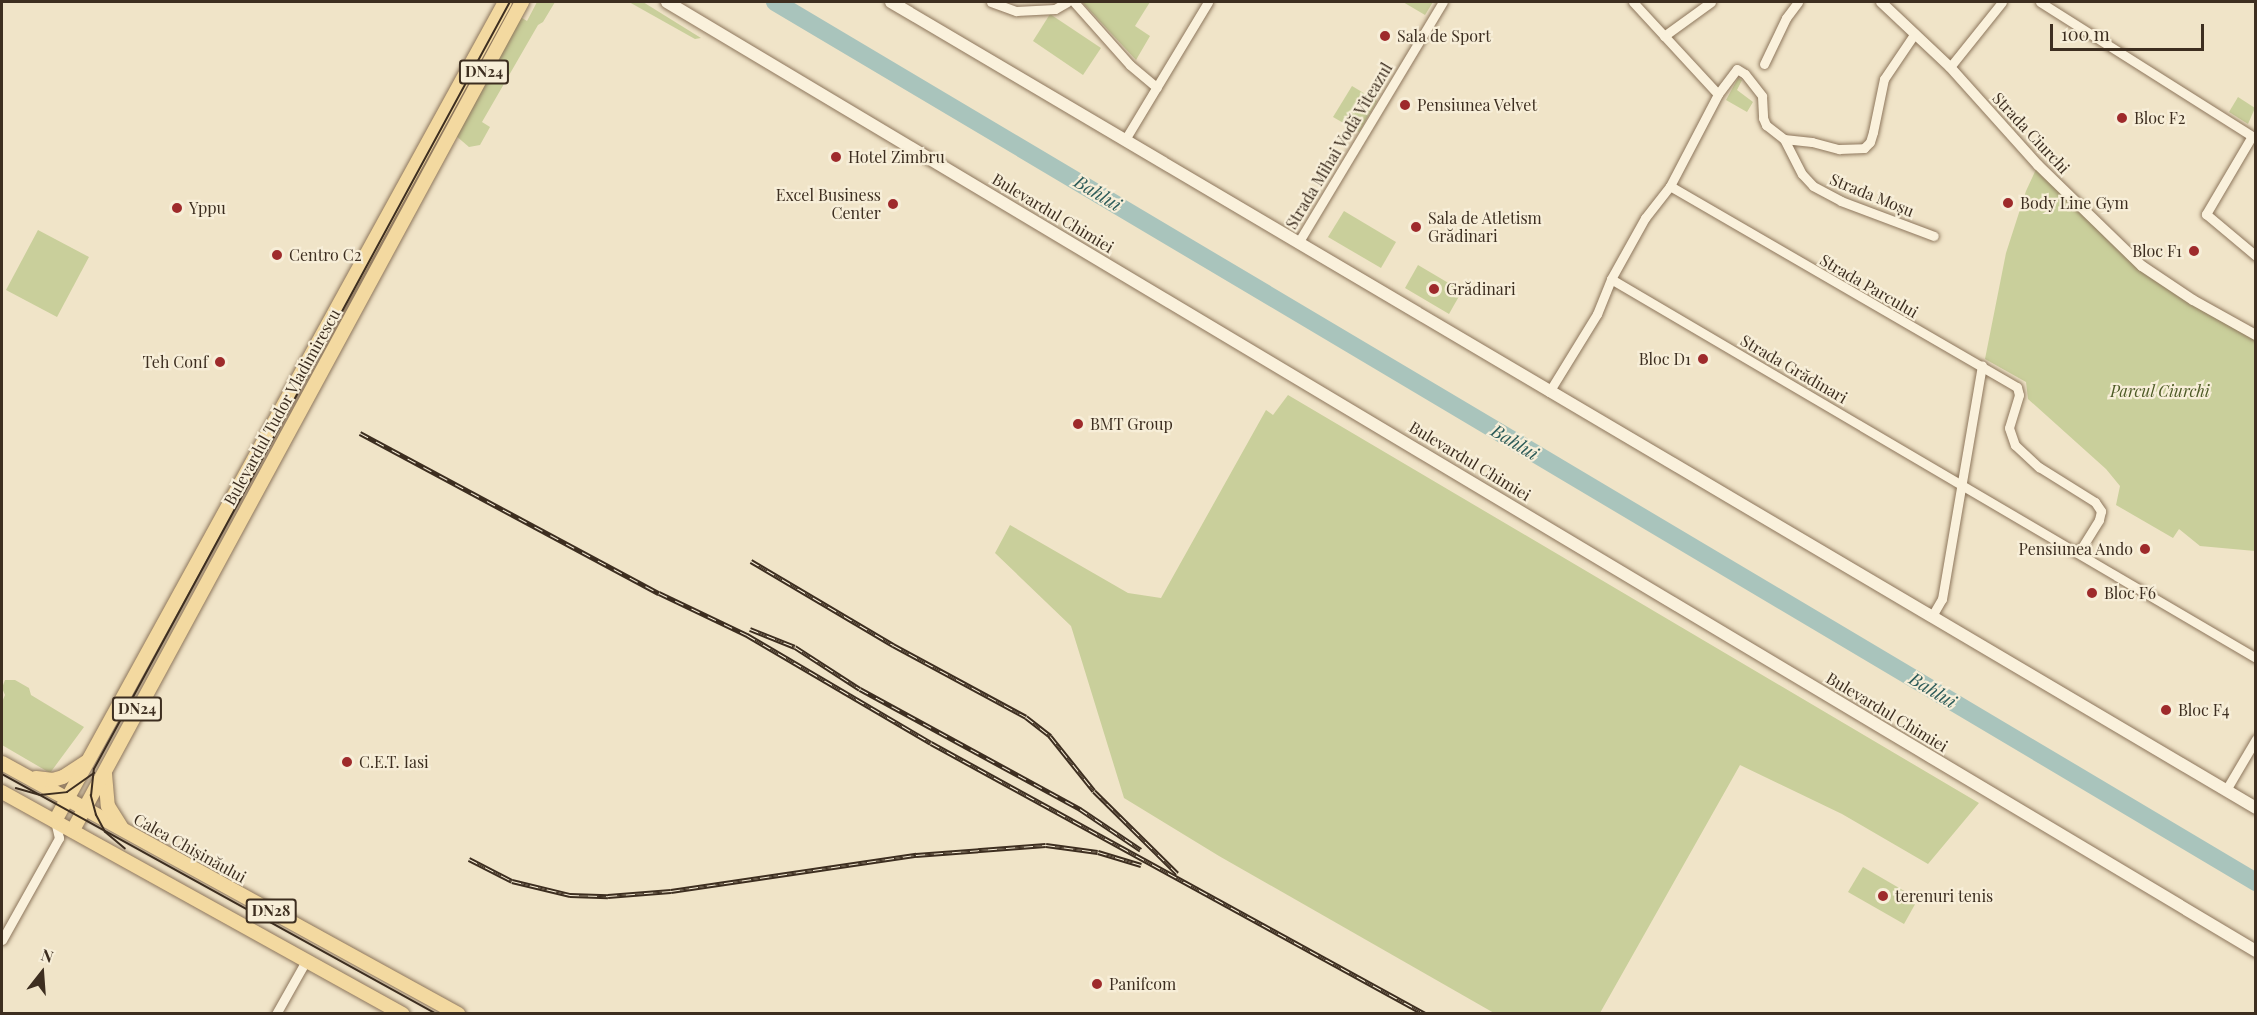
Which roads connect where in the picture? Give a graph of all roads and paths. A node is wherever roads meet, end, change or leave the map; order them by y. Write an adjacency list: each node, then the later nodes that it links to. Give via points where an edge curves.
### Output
1 (505, 2): 37 (main road, Bulevardul Tudor Vladimirescu / DN24)
2 (522, 2): 39 (main road, Bulevardul Tudor Vladimirescu / DN24)
3 (667, 2): 51 (main road, Bulevardul Chimiei)
4 (891, 2): 22 (main road)
5 (991, 2): 6 (street, via 1016,11 1055,9)
6 (1067, 2)
7 (1074, 2): 20 (street, via 1130,65)
8 (1208, 2): 20 (street)
9 (1443, 2): 26 (street, Strada Mihai Vodă Viteazul)
10 (1633, 2): 17 (street)
11 (1711, 2): 17 (street)
12 (1798, 2): 18 (street)
13 (1881, 2): 16 (street, Strada Ciurchi)
14 (2002, 2): 19 (street)
15 (2040, 2): 27 (street, via 2252,136 2206,213)
16 (1915, 33): 19 (street, Strada Ciurchi); 23 (street, via 1884,79 1873,132 1864,148 1839,149)
17 (1664, 36): 21 (street)
18 (1764, 64)
19 (1950, 67): 29 (street, Strada Ciurchi, via 2045,172 2142,266)
20 (1157, 88): 22 (street)
21 (1718, 94): 23 (street, Strada Moșu, via 1737,69 1745,74 1762,96 1762,118); 24 (street)
22 (1126, 138): 26 (main road)
23 (1784, 139): 25 (street, Strada Moșu, via 1802,174 1813,186 1841,201)
24 (1670, 186): 28 (street, via 1646,218); 30 (street, Strada Parcului)
25 (1934, 236)
26 (1298, 243): 31 (main road)
27 (2256, 256)
28 (1611, 279): 31 (street, via 1597,314); 32 (street, Strada Grădinari)
29 (2256, 335)
30 (1982, 365): 32 (street); 33 (street, Strada Parcului, via 2017,387 2019,395 2010,437 2026,456 2099,506 2099,520)
31 (1549, 392): 34 (main road)
32 (1962, 485): 33 (street, Strada Grădinari); 34 (street, via 1942,599)
33 (2078, 554): 35 (street, Strada Grădinari)
34 (1932, 616): 41 (main road)
35 (2256, 658)
36 (2256, 739): 41 (street)
37 (92, 757): 40 (main road, via 73,772 53,780); 43 (main road, Bulevardul Tudor Vladimirescu / DN24)
38 (2, 763): 40 (main road, Calea Chișinăului / DN28)
39 (106, 766): 44 (main road, Bulevardul Tudor Vladimirescu / DN24); 48 (main road, via 106,797)
40 (20, 772): 43 (main road, Calea Chișinăului / DN28)
41 (2226, 790): 45 (main road)
42 (2, 792): 46 (main road, DN28)
43 (68, 799): 44 (main road, Calea Chișinăului / DN28); 46 (main road, Bulevardul Tudor Vladimirescu / DN24)
44 (84, 808): 47 (main road, Bulevardul Tudor Vladimirescu / DN24); 48 (main road, Calea Chișinăului / DN28)
45 (2256, 808)
46 (55, 821): 47 (main road, DN28); 49 (street)
47 (73, 830): 49 (street); 52 (main road, DN28)
48 (123, 830): 55 (main road, Calea Chișinăului / DN28)
49 (59, 838): 50 (street)
50 (2, 940)
51 (2256, 951)
52 (307, 959): 53 (street); 54 (main road, DN28)
53 (276, 1014)
54 (403, 1014)
55 (458, 1014)

